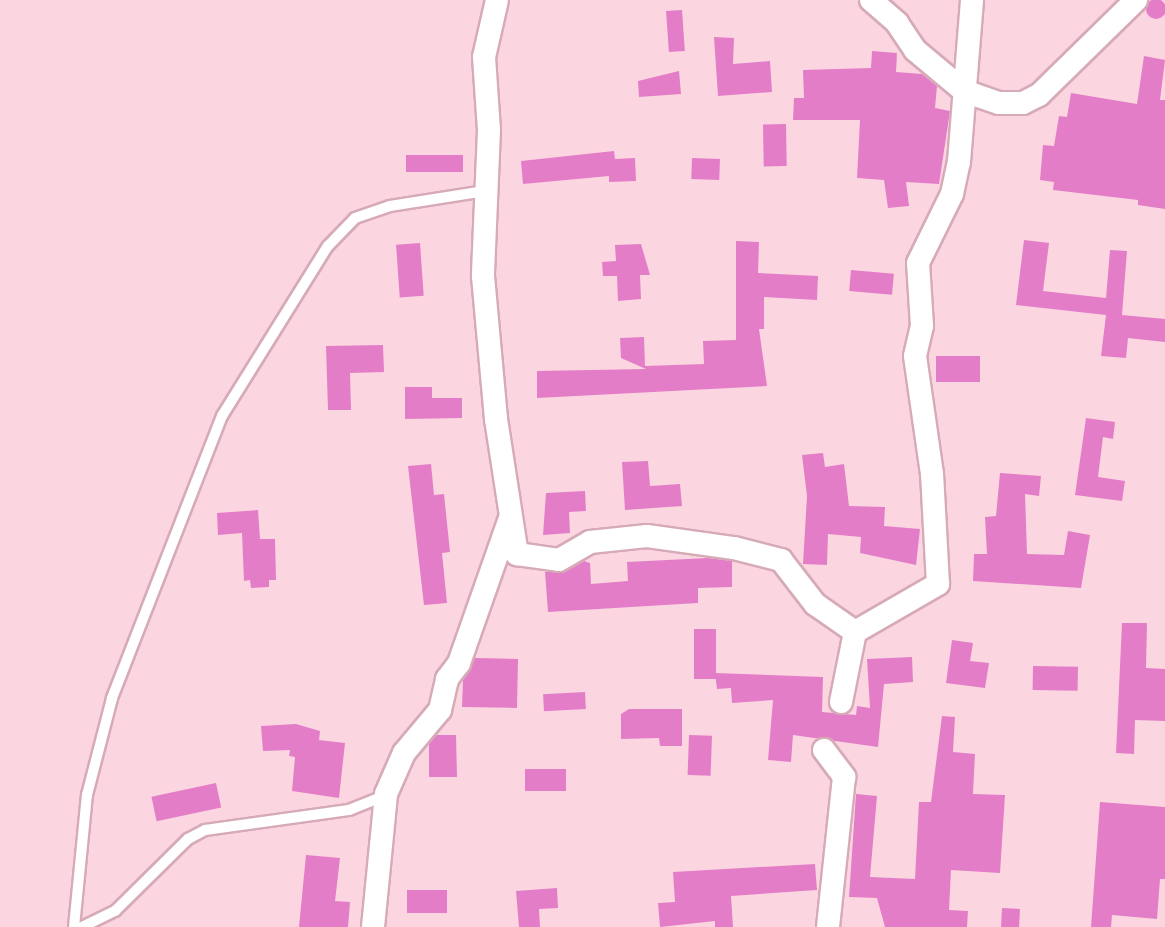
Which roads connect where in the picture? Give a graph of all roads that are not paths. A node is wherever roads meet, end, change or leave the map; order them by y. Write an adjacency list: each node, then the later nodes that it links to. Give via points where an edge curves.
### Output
1 (497, 0): 6 (street, via 484,57)
2 (871, 0): 5 (street, via 915,50)
3 (972, 0): 5 (street)
4 (1136, 0): 5 (street, via 1023,104 999,104)
5 (964, 91): 8 (street, via 952,194 918,263 922,326 915,356 932,474 938,584)
6 (485, 191): 7 (street, via 483,276); 12 (lane, via 390,206 355,218 328,246 222,416 112,698 87,795)
7 (511, 514): 8 (street, via 517,554 559,560 590,542 647,536 695,539 781,560 815,604); 11 (street, via 459,663 447,679 440,710 404,753)
8 (855, 632): 9 (street)
9 (841, 702)
10 (824, 750): 15 (street, via 844,777)
11 (386, 794): 13 (lane, via 319,816 204,830 188,839 115,911); 14 (street)
12 (74, 927)
13 (82, 927)
14 (374, 927)
15 (828, 927)

